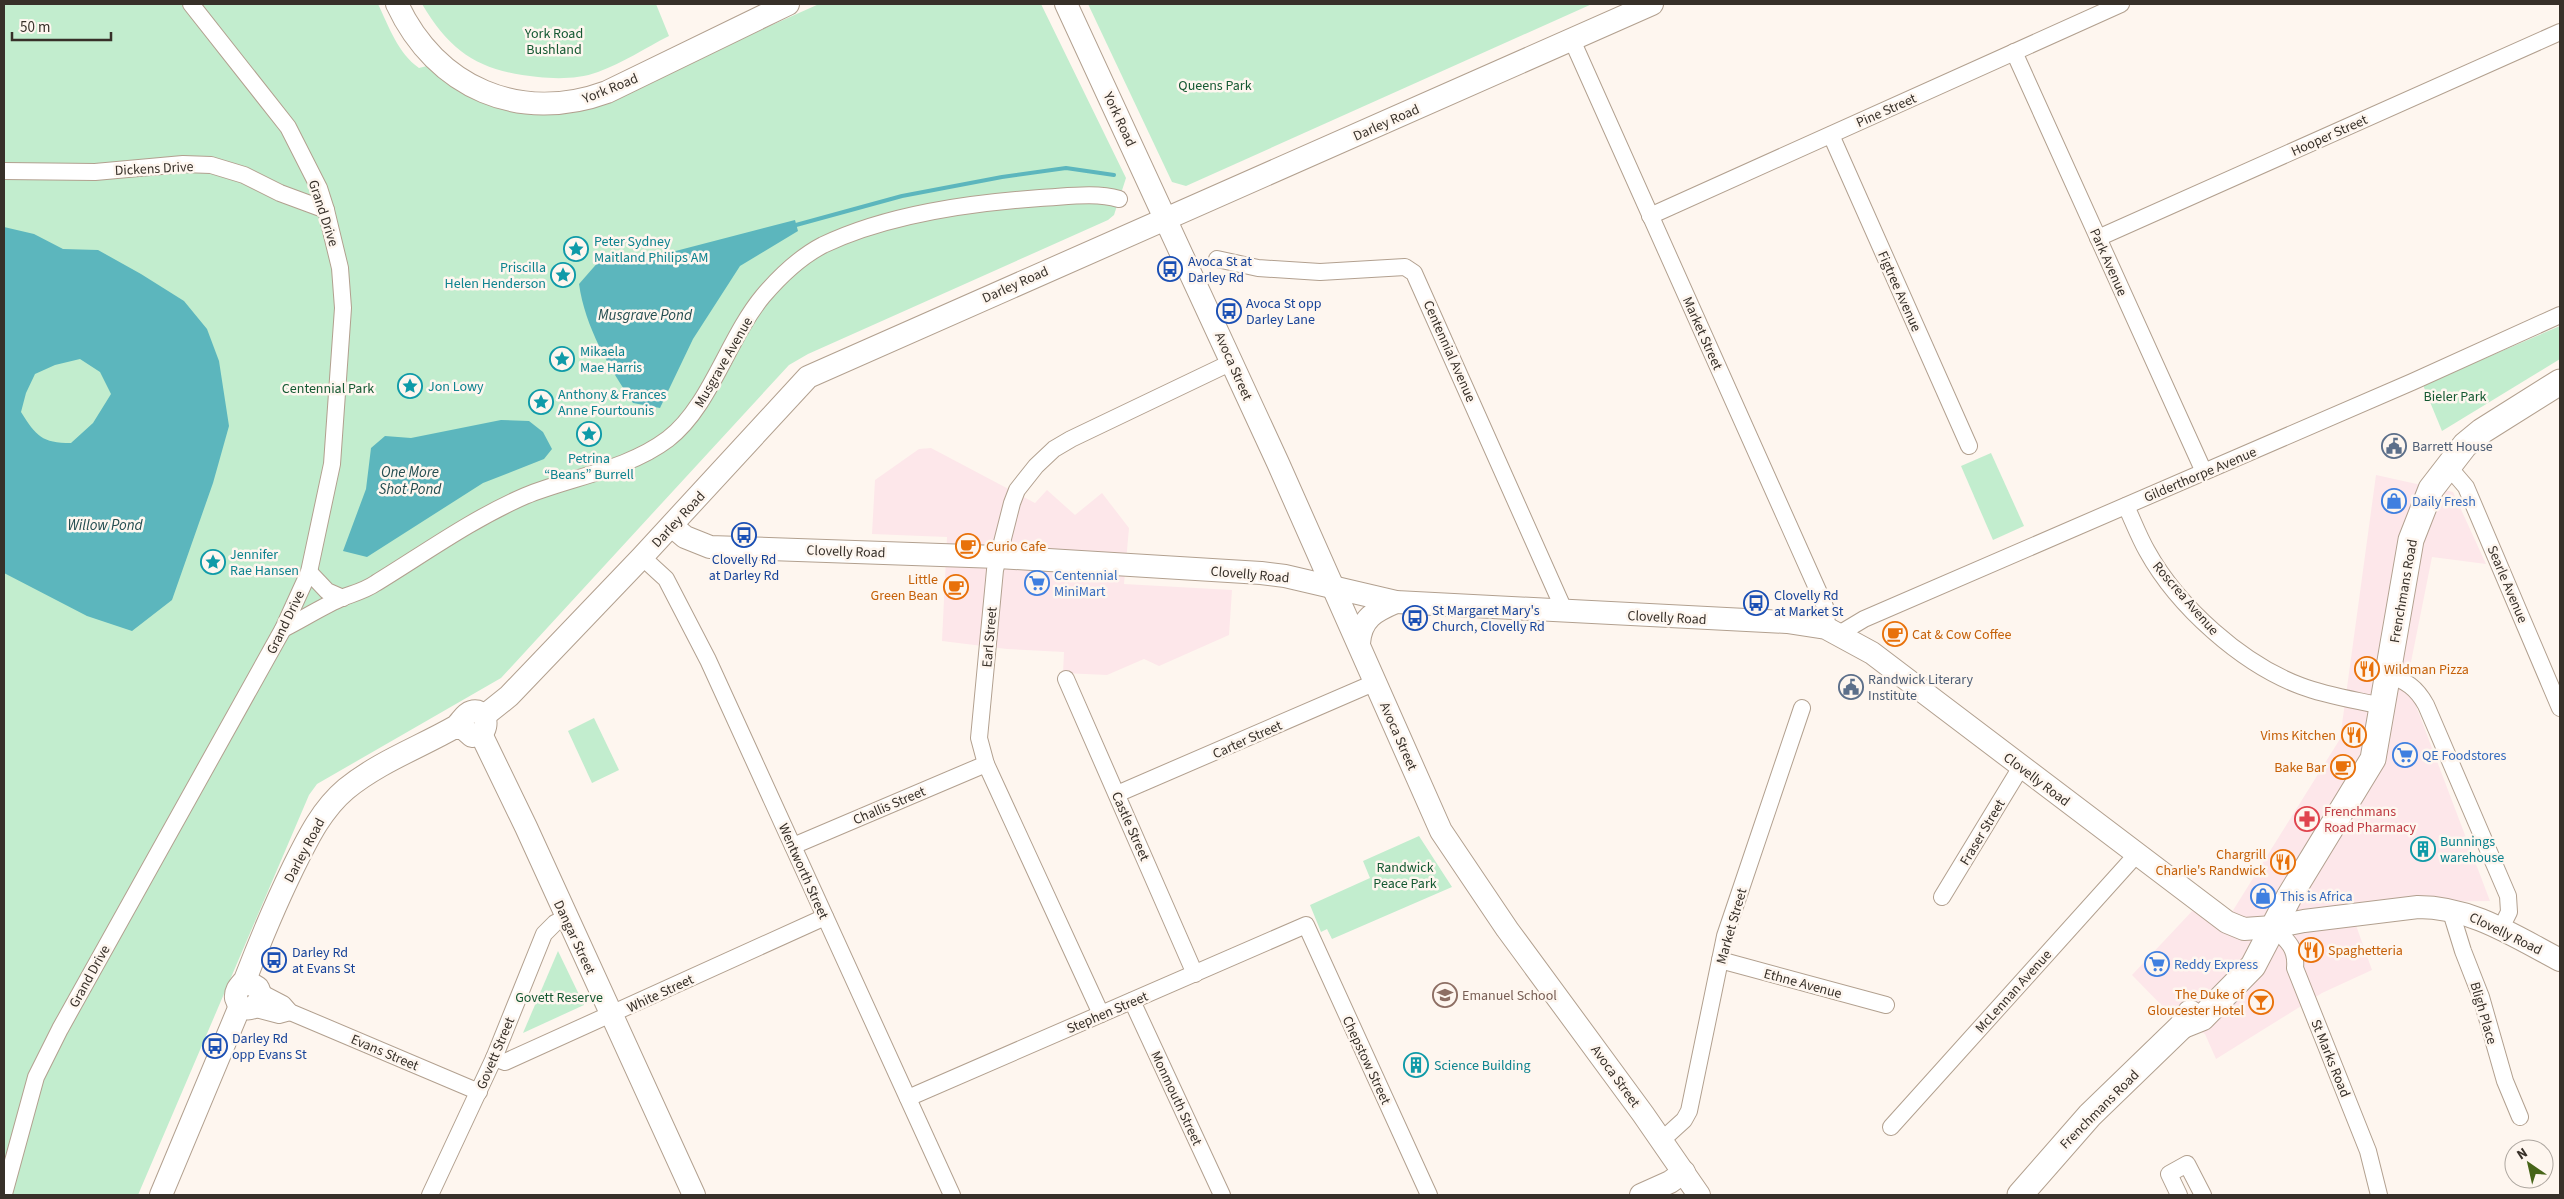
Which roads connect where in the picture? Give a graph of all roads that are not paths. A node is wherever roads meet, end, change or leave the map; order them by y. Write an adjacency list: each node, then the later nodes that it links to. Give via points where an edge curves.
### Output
1 (191, 4): 13 (street, Grand Drive, via 288,127 319,188)
2 (397, 4): 3 (main road, York Road, via 425,50 454,75 503,98 548,104 608,92)
3 (788, 4)
4 (1066, 4): 15 (main road, York Road)
5 (1652, 4): 8 (main road, Darley Road)
6 (2118, 4): 9 (street, Pine Street)
7 (2560, 32): 16 (street, Hooper Street)
8 (1572, 40): 14 (street, Market Street); 15 (main road, Darley Road)
9 (2014, 52): 10 (street, Pine Street); 16 (street, Park Avenue)
10 (1831, 135): 14 (street, Pine Street); 21 (street, Figtree Avenue)
11 (4, 171): 13 (street, Dickens Drive, via 95,172 183,164 211,165 244,174)
12 (1119, 200): 30 (street, Musgrave Avenue, via 1069,196 978,203 916,215 821,246 799,260 763,296 723,358 699,405 667,440 627,460 578,480 527,495 492,512 374,585)
13 (326, 210): 28 (street, Grand Drive, via 340,268 343,328 332,464)
14 (1650, 216): 34 (street, Market Street, via 1824,604)
15 (1170, 226): 19 (main road, Avoca Street); 25 (main road, Darley Road, via 808,377)
16 (2098, 238): 23 (street, Park Avenue)
17 (1217, 259): 32 (street, Centennial Avenue, via 1258,268 1320,272 1405,267 1414,273)
18 (2560, 315): 23 (street, Gilderthorpe Avenue)
19 (1232, 362): 26 (street, Earl Street, via 1054,449 1017,490); 29 (main road, Avoca Street)
20 (2560, 382): 22 (main road, Frenchmans Road, via 2482,431)
21 (1969, 446)
22 (2448, 466): 36 (main road, Frenchmans Road, via 2431,489 2411,540); 41 (street, Searle Avenue, via 2466,487)
23 (2204, 472): 24 (street, Gilderthorpe Avenue)
24 (2126, 506): 34 (street, Gilderthorpe Avenue); 39 (street, Roscrea Avenue, via 2148,552 2168,582 2212,631 2266,669 2302,687)
25 (672, 526): 26 (main road, Clovelly Road, via 685,537 710,547); 27 (main road, Darley Road)
26 (998, 557): 29 (main road, Clovelly Road, via 1261,573); 43 (street, Earl Street, via 979,738)
27 (642, 558): 42 (main road, Darley Road, via 509,696); 46 (street, Wentworth Street, via 670,586 708,660)
28 (309, 572): 30 (street, via 327,591); 33 (street, Grand Drive)
29 (1334, 588): 31 (main road, Clovelly Road); 35 (main road, Avoca Street)
30 (343, 598): 33 (street, Musgrave Avenue)
31 (1396, 602): 32 (main road, Clovelly Road); 35 (main road, via 1368,616 1360,632)
32 (1565, 612): 34 (main road, Clovelly Road, via 1786,622)
33 (283, 629): 71 (street, Grand Drive, via 36,1076)
34 (1832, 631): 44 (main road, Clovelly Road, via 1872,653)
35 (1359, 643): 38 (main road, Avoca Street)
36 (2388, 675): 39 (main road, Frenchmans Road); 54 (street, via 2407,682 2421,695 2426,705 2508,896 2509,912)
37 (1066, 679): 45 (street, Castle Street)
38 (1376, 682): 45 (street, Carter Street); 68 (main road, Avoca Street, via 1446,841)
39 (2382, 706): 53 (main road, Frenchmans Road, via 2373,759)
40 (1802, 708): 55 (street, Market Street, via 1725,936)
41 (2560, 708)
42 (474, 726): 51 (main road, Dangar Street, via 526,827); 58 (main road, Darley Road, via 380,775 342,805 326,826)
43 (986, 764): 46 (street, Challis Street); 61 (street, Earl Street)
44 (2021, 767): 47 (main road, Clovelly Road); 48 (street, Fraser Street)
45 (1117, 794): 57 (street, Castle Street)
46 (792, 846): 50 (street, Wentworth Street)
47 (2136, 855): 53 (main road, Clovelly Road, via 2226,922 2244,929); 67 (street, McLennan Avenue)
48 (1942, 898)
49 (2450, 909): 53 (main road, Clovelly Road, via 2418,907); 54 (main road, Clovelly Road); 66 (street, Bligh Place)
50 (825, 917): 62 (street, White Street); 65 (street, Wentworth Street)
51 (566, 918): 62 (main road, Dangar Street); 63 (street, Govett Street, via 544,934)
52 (1306, 925): 57 (street, Stephen Street); 76 (street, Chepstow Street)
53 (2273, 927): 79 (main road, Frenchmans Road, via 2194,1008 2182,1026 2090,1115); 82 (street, St Marks Road, via 2292,946 2295,968 2368,1151)
54 (2501, 928): 56 (main road, Clovelly Road)
55 (1720, 960): 60 (street, Ethne Avenue); 68 (street, Market Street, via 1689,1111)
56 (2560, 960)
57 (1195, 974): 59 (street, Stephen Street)
58 (250, 996): 64 (street, Evans Street, via 284,1004 290,1012); 72 (main road, Darley Road)
59 (1132, 1001): 61 (street, Stephen Street); 75 (street, Monmouth Street)
60 (1886, 1006)
61 (1101, 1014): 65 (street, Stephen Street)
62 (612, 1016): 63 (street, White Street, via 505,1062); 73 (main road, Dangar Street)
63 (494, 1058): 64 (street, Govett Street)
64 (479, 1092): 70 (street, Govett Street)
65 (908, 1098): 74 (street, Wentworth Street)
66 (2520, 1118)
67 (1891, 1127)
68 (1662, 1140): 69 (main road, Avoca Street)
69 (1684, 1172): 77 (main road); 78 (main road, Avoca Street)
70 (434, 1192)
71 (4, 1194)
72 (161, 1195)
73 (694, 1195)
74 (952, 1195)
75 (1222, 1195)
76 (1429, 1195)
77 (1641, 1195)
78 (1699, 1195)
79 (2020, 1195)
80 (2179, 1195): 81 (street, via 2169,1174 2187,1164)
81 (2203, 1195)
82 (2379, 1195)

